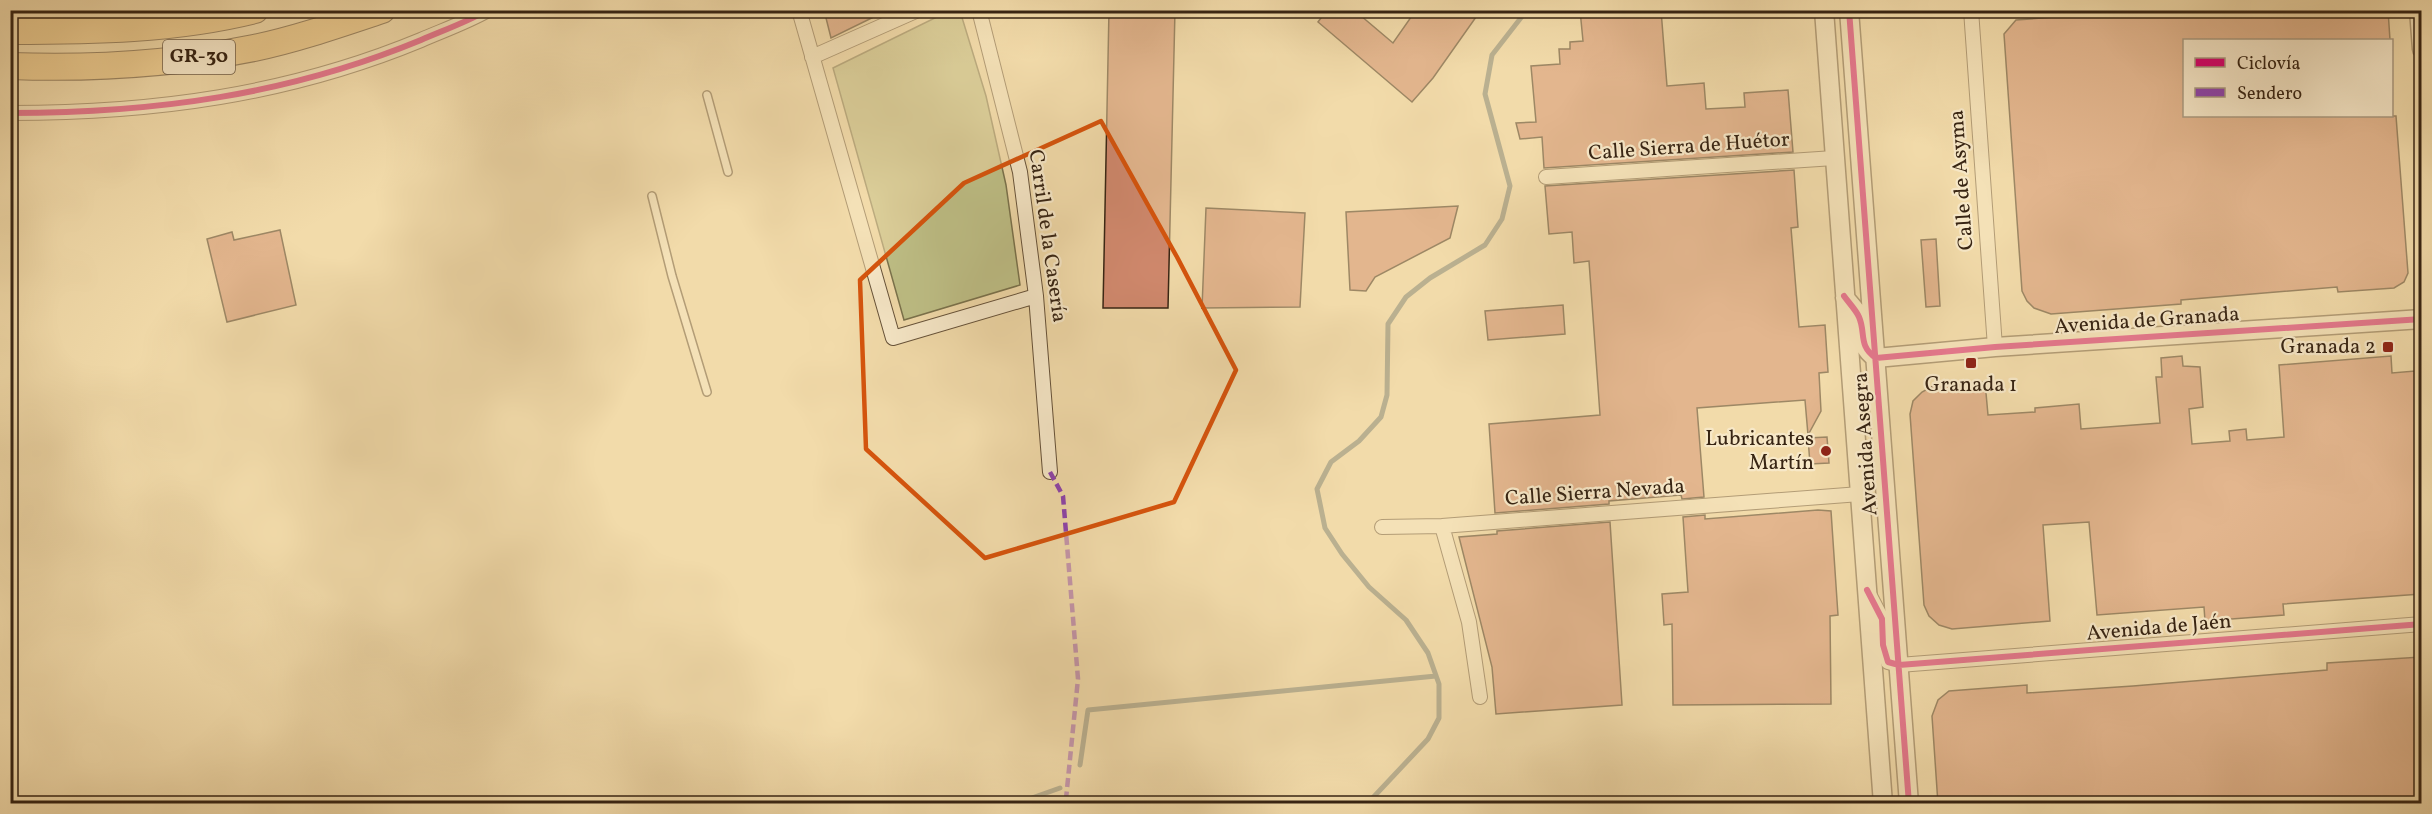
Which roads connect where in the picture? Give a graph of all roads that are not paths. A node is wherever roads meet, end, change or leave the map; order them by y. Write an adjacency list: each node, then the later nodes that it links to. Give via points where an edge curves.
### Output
1 (255, 10): 12 (highway, GR-30, via 163,27)
2 (382, 10): 15 (highway, GR-30, via 254,48 189,58)
3 (488, 10): 17 (street, via 386,55 289,85 162,106 78,113)
4 (799, 10): 14 (street)
5 (918, 10): 14 (street)
6 (979, 10): 23 (street, Carril de la Casería, via 1020,172)
7 (1840, 10): 11 (street)
8 (1849, 10): 18 (street, Avenida Asegra)
9 (1971, 10): 26 (street, Calle de Asyma)
10 (2419, 10): 13 (street)
11 (1824, 18): 19 (street, Avenida Asegra)
12 (10, 31)
13 (2421, 48)
14 (812, 57): 23 (street, via 893,338)
15 (10, 66)
16 (706, 95): 20 (lane)
17 (10, 113)
18 (1862, 156): 19 (street); 27 (street, Avenida Asegra)
19 (1834, 158): 21 (street, Calle Sierra de Huétor); 24 (street, Avenida Asegra)
20 (728, 172)
21 (1546, 177)
22 (651, 196): 28 (lane)
23 (1036, 296): 29 (street, Carril de la Casería)
24 (1844, 296): 27 (street, via 1860,318 1862,339); 30 (street, Avenida Asegra)
25 (2421, 319): 26 (street, Avenida de Granada)
26 (1995, 347): 27 (street, Avenida de Granada)
27 (1876, 358): 35 (street, Avenida Asegra)
28 (707, 392)
29 (1050, 472)
30 (1860, 494): 31 (street, Calle Sierra Nevada); 33 (street, Avenida Asegra)
31 (1442, 526): 32 (street, Calle Sierra Nevada); 36 (street, via 1469,622)
32 (1382, 527)
33 (1867, 590): 35 (street, via 1882,619 1888,662); 37 (street, Avenida Asegra)
34 (2421, 624): 35 (street, Avenida de Jaén)
35 (1899, 665): 38 (street, Avenida Asegra)
36 (1480, 697)
37 (1883, 804)
38 (1909, 804)

